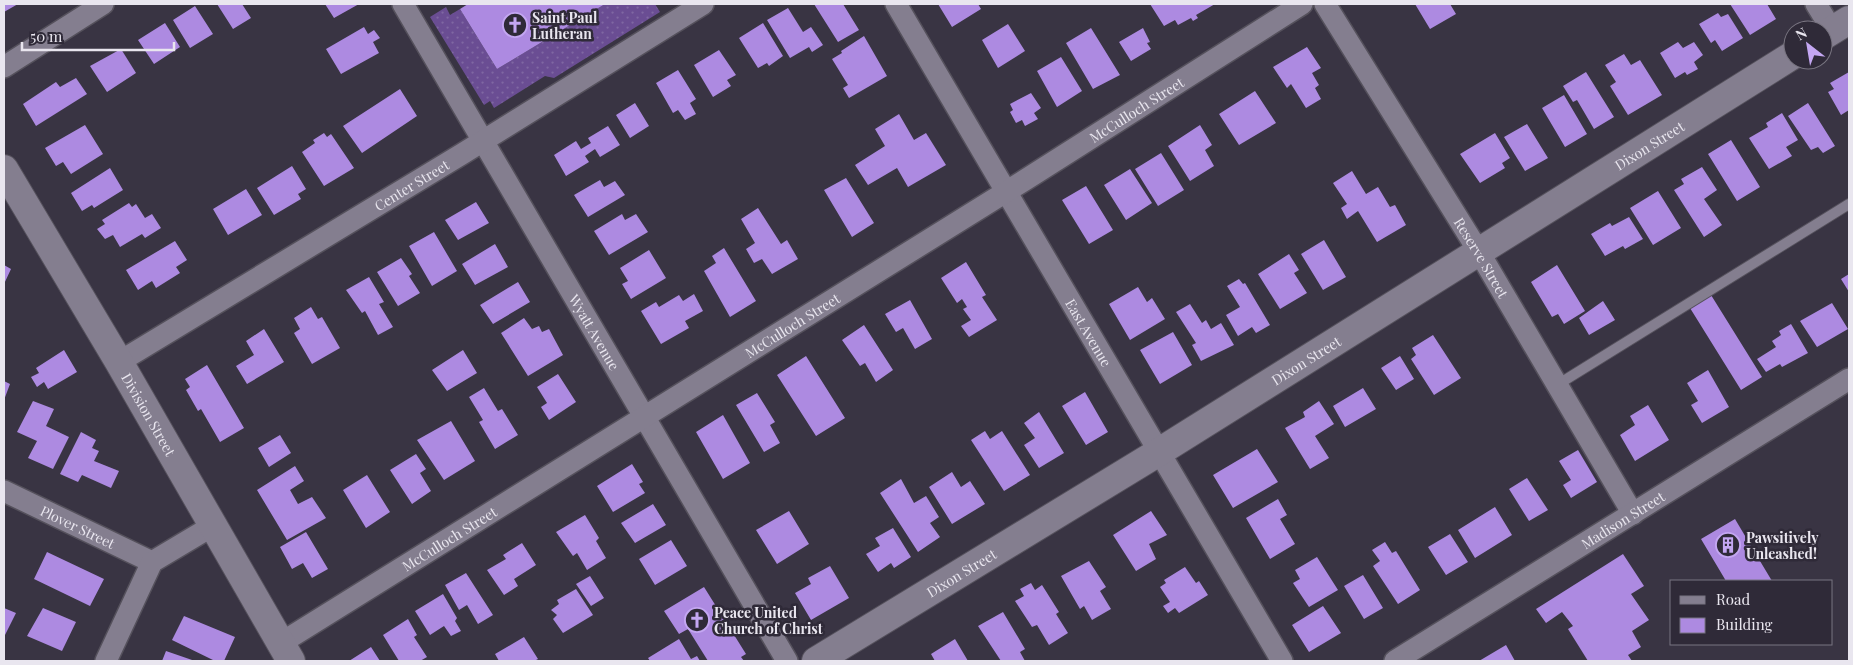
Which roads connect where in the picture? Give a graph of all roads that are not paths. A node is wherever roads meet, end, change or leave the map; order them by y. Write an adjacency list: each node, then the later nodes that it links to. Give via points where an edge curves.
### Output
1 (103, 4): 10 (street)
2 (403, 4): 11 (street, Wyatt Avenue)
3 (703, 4): 11 (street, Center Street)
4 (896, 4): 13 (street, East Avenue)
5 (1302, 4): 13 (street, McCulloch Street)
6 (1326, 4): 15 (street, Reserve Street)
7 (1816, 4): 8 (street)
8 (1835, 28)
9 (1783, 61): 15 (street, Dixon Street)
10 (4, 66)
11 (482, 141): 16 (street, Center Street); 19 (street, Wyatt Avenue)
12 (7, 178): 16 (street, Division Street)
13 (1005, 192): 19 (street, McCulloch Street); 20 (street, East Avenue)
14 (1849, 204): 18 (lane)
15 (1479, 252): 18 (street, Reserve Street); 20 (street, Dixon Street)
16 (119, 362): 23 (street, Division Street)
17 (1849, 379): 22 (street, Madison Street)
18 (1557, 384): 22 (street, Reserve Street)
19 (645, 416): 25 (street, McCulloch Street); 27 (street, Wyatt Avenue)
20 (1159, 452): 28 (street, Dixon Street); 29 (street, East Avenue)
21 (4, 491): 24 (street, Plover Street)
22 (1633, 514): 30 (street, Madison Street)
23 (214, 525): 24 (street); 25 (street, Division Street)
24 (152, 562): 26 (street)
25 (286, 652)
26 (106, 661)
27 (787, 661)
28 (816, 661)
29 (1282, 661)
30 (1395, 661)

